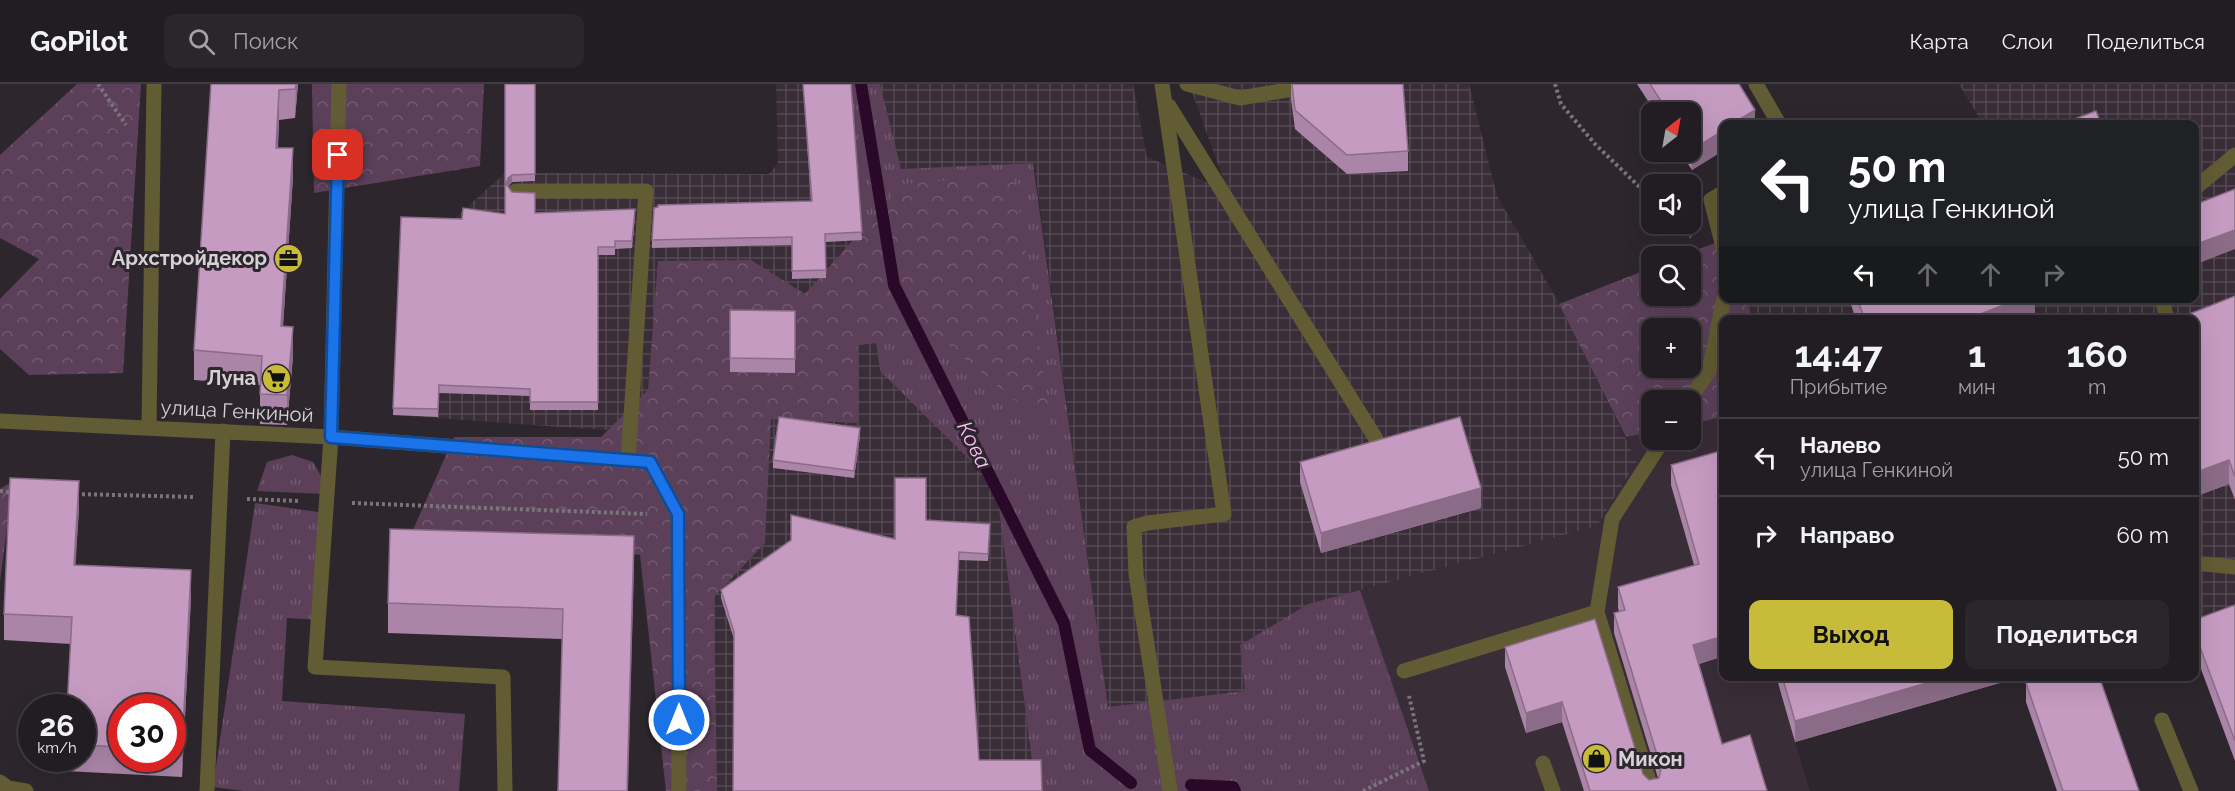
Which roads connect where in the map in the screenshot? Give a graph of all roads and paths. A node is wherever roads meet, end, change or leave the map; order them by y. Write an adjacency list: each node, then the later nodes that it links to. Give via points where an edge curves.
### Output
1 (98, 84): 11 (path, via 124,123)
2 (154, 84): 11 (street)
3 (339, 84): 23 (street)
4 (1162, 84): 9 (street)
5 (1186, 84): 6 (street, via 1240,98)
6 (1322, 84)
7 (1555, 84): 14 (path, via 1560,104)
8 (1756, 84): 10 (street)
9 (1166, 100): 24 (street); 38 (street, via 1224,514 1134,527 1136,574)
10 (1777, 120)
11 (153, 144): 21 (street)
12 (2235, 155): 13 (street)
13 (2199, 185)
14 (1641, 188)
15 (516, 191): 26 (street, via 646,190)
16 (1719, 195): 17 (street, via 1712,200)
17 (1719, 230)
18 (1719, 322): 19 (street, via 1709,371)
19 (1696, 390)
20 (0, 421): 21 (street, улица Генкиной)
21 (149, 427): 22 (street, улица Генкиной)
22 (223, 431): 23 (street, улица Генкиной); 35 (street)
23 (331, 437): 26 (street, улица Генкиной); 36 (street, via 315,667 503,677)
24 (1376, 439)
25 (1657, 450): 29 (street, via 1612,519)
26 (627, 461): 37 (street, улица Генкиной, via 650,462 678,514)
27 (2199, 563): 28 (street)
28 (2235, 567)
29 (1597, 612): 30 (street); 41 (street)
30 (1404, 671): 39 (path, via 1424,761)
31 (2162, 720): 42 (street)
32 (1543, 763): 40 (street)
33 (0, 782): 34 (street, via 8,788)
34 (26, 791)
35 (207, 791)
36 (506, 791)
37 (679, 791)
38 (1170, 791)
39 (1363, 791)
40 (1553, 791)
41 (1652, 791)
42 (2191, 791)

